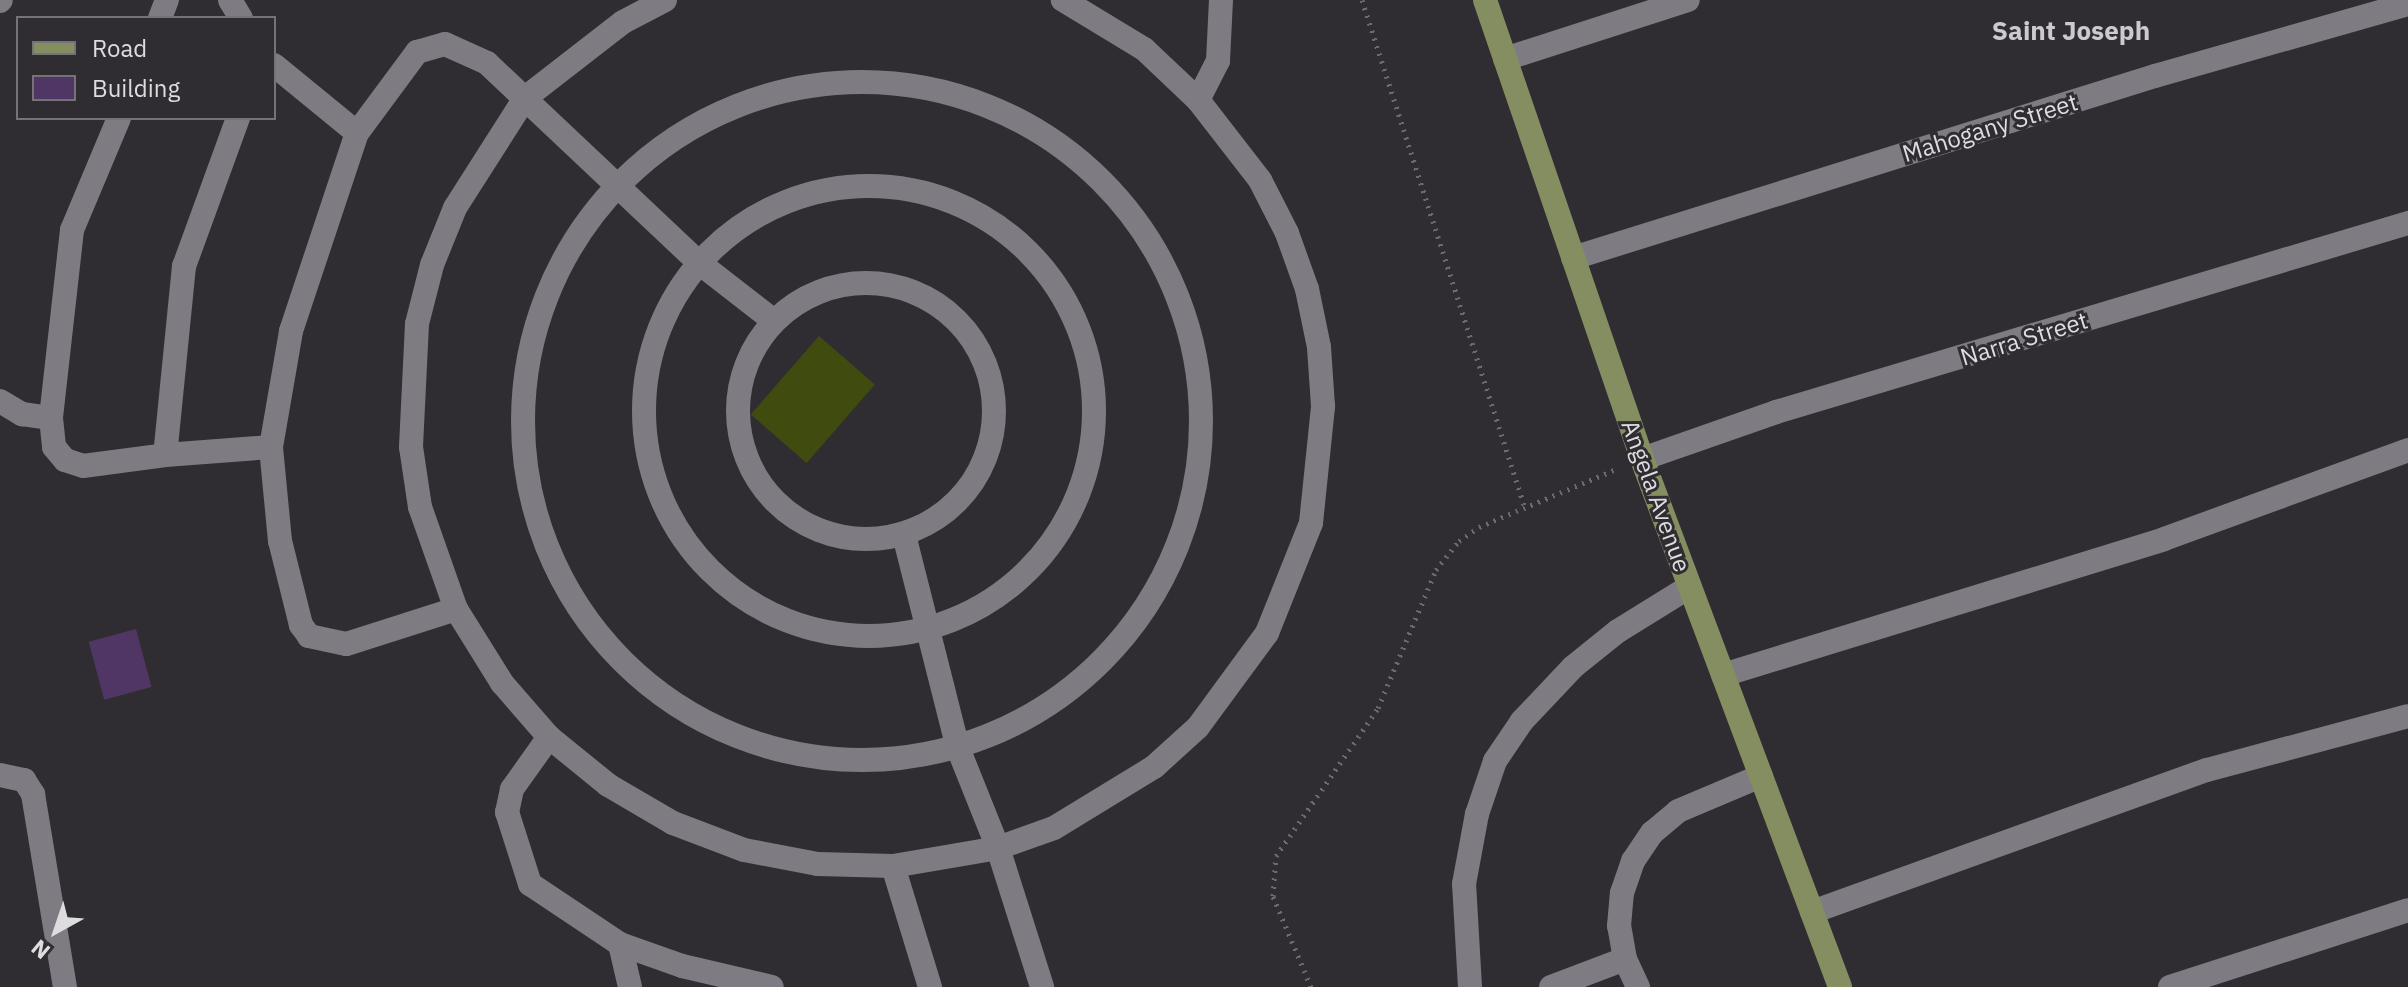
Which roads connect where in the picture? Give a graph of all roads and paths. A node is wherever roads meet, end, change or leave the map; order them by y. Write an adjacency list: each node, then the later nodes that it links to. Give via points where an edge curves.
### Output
1 (665, 0): 10 (street, via 623,22)
2 (1063, 0): 11 (street, via 1144,49)
3 (1221, 0): 11 (street, via 1218,61)
4 (1362, 0): 26 (path)
5 (1485, 0): 8 (main road, Angela Avenue)
6 (1688, 0): 8 (street)
7 (2408, 4): 17 (street, Mahogany Street, via 2155,76)
8 (1505, 59): 17 (main road, Angela Avenue)
9 (276, 67): 14 (street)
10 (525, 98): 14 (street, via 487,63 445,44 417,52); 15 (street); 29 (street, via 455,208 432,265 417,324 411,447 420,507)
11 (1198, 100): 37 (street, via 1260,180 1307,289 1323,406 1311,523 1267,633 1198,727 1106,801 1054,828)
12 (118, 120): 21 (street, via 72,230)
13 (237, 120): 24 (street, via 184,266)
14 (357, 133): 22 (street, via 291,331)
15 (616, 185): 18 (street); 34 (street, via 572,241 544,298 527,358 522,421 528,483 545,544 574,600 612,650 659,693 713,726 756,743 833,760 896,760); 34 (street, via 687,129 780,91 842,83 929,89 977,102 1065,151 1103,184 1163,265 1196,359 1201,409 1191,508 1175,555 1152,600 1089,676 1016,725)
16 (2408, 223): 25 (street, Narra Street, via 1776,412)
17 (1573, 258): 25 (main road, Angela Avenue)
18 (698, 262): 19 (street); 30 (street, via 666,309 648,362 644,404 652,475 675,527 710,571 756,606 808,628 865,637); 30 (street, via 764,210 817,191 888,186 929,194 1005,232 1037,260 1062,295 1081,333 1092,374 1090,459 1077,500 1030,570 998,597)
19 (774, 321): 27 (street, via 754,347 739,398 741,442 753,472 782,506 828,534 861,540); 27 (street, via 814,294 860,282 922,295 971,336 994,395 987,458 950,509)
20 (0, 401): 21 (street, via 22,414)
21 (51, 418): 24 (street, via 54,447 65,460 83,466)
22 (271, 447): 24 (street); 29 (street, via 280,541 301,625 309,636 346,644)
23 (2408, 450): 31 (street, via 2164,539)
24 (165, 455)
25 (1642, 459): 26 (path); 28 (main road, Angela Avenue)
26 (1524, 505): 48 (path, via 1459,541 1436,570 1378,708 1276,856 1273,896)
27 (904, 535): 30 (street)
28 (1689, 587): 31 (main road, Angela Avenue); 49 (street, via 1618,631 1573,667 1522,721 1495,761 1477,814 1464,884 1465,972)
29 (456, 609): 33 (street, via 502,683)
30 (930, 628): 34 (street)
31 (1723, 675): 36 (main road, Angela Avenue)
32 (2408, 716): 40 (street, via 2207,770)
33 (549, 737): 38 (street, via 608,785 688,828 744,850 818,864); 41 (street, via 512,789 507,812 513,840 530,884)
34 (958, 748): 37 (street)
35 (0, 775): 43 (street, via 24,780 33,794)
36 (1761, 776): 40 (main road, Angela Avenue); 42 (street, via 1678,811 1652,833 1633,861 1622,893 1619,926)
37 (998, 848): 38 (street); 47 (street)
38 (893, 866): 46 (street)
39 (2408, 910): 53 (street)
40 (1812, 912): 52 (main road, Angela Avenue)
41 (620, 944): 44 (street); 45 (street, via 682,966)
42 (1625, 959): 50 (street); 51 (street)
43 (65, 987)
44 (630, 987)
45 (772, 987)
46 (930, 987)
47 (1042, 987)
48 (1311, 987)
49 (1470, 987)
50 (1551, 987)
51 (1638, 987)
52 (1840, 987)
53 (2170, 987)

